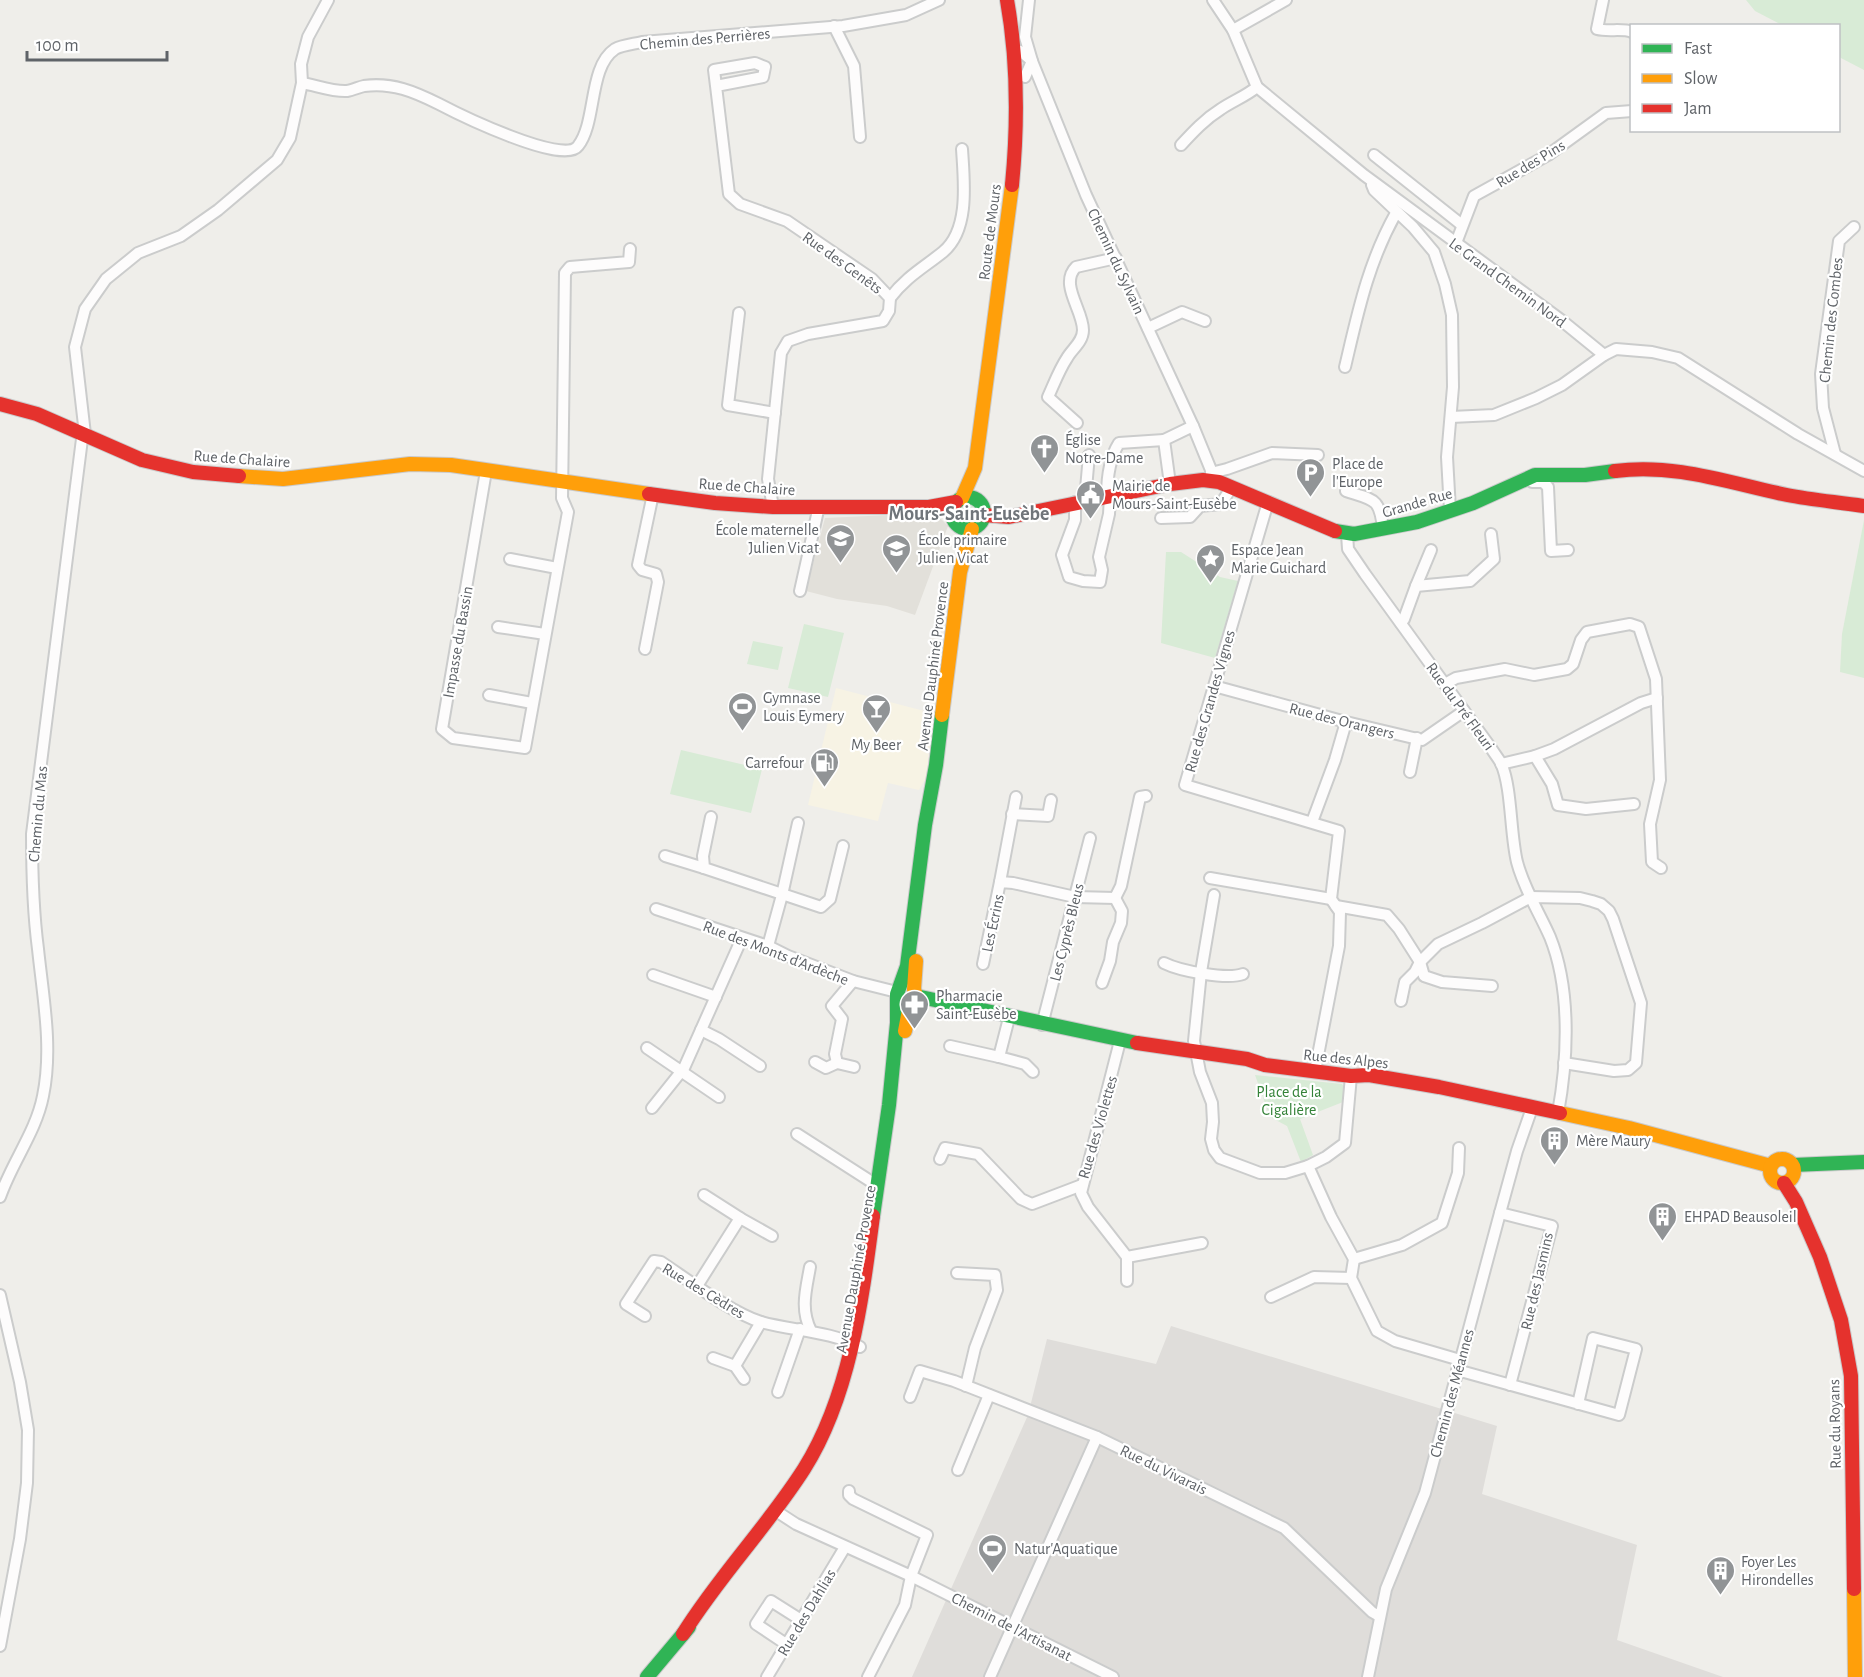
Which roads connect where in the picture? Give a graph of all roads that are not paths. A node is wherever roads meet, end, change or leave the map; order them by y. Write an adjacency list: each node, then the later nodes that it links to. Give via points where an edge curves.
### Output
1 (328, 0): 15 (street, Chemin du Mas, via 308,36 301,64)
2 (939, 0): 8 (street, Chemin des Perrières, via 906,15)
3 (1007, 0): 11 (street, Route de Mours)
4 (1029, 0): 11 (street)
5 (1213, 0): 9 (street, Le Grand Chemin Nord)
6 (1286, 0): 9 (street)
7 (1603, 0): 10 (street, via 1597,29)
8 (834, 26): 15 (street, Chemin des Perrières, via 642,42 615,49 599,74 585,133 578,148 571,152 556,151 478,124 413,91 385,85 346,91); 19 (street, via 854,66)
9 (1233, 30): 17 (street, Le Grand Chemin Nord)
10 (1630, 31)
11 (1018, 43): 12 (street, via 1020,51); 14 (street, Route de Mours)
12 (1032, 61): 13 (street, Chemin du Sylvain); 14 (street)
13 (1041, 79): 14 (street); 29 (street, Chemin du Sylvain, via 1086,195)
14 (1021, 80): 46 (street, Route de Mours, via 1013,176)
15 (302, 82): 41 (street, Chemin du Mas, via 290,138 277,160 181,236 138,253 106,279 85,309 75,347)
16 (716, 86): 30 (street, Rue des Genêts, via 729,194 740,204 787,222 872,279)
17 (1257, 87): 20 (street, via 1199,125); 23 (street, Le Grand Chemin Nord)
18 (1630, 111): 25 (street, Rue des Pins, via 1606,113 1548,155 1474,196)
19 (860, 137)
20 (1182, 145)
21 (962, 149): 30 (street, via 965,197 957,235 946,250 902,282)
22 (1374, 155): 25 (street)
23 (1369, 179): 24 (street); 27 (street, Le Grand Chemin Nord)
24 (1396, 213): 35 (street, via 1380,241 1367,278); 38 (street, via 1434,252 1445,284 1452,315)
25 (1462, 225): 27 (street, Rue des Pins)
26 (1854, 227): 43 (street, Chemin des Combes, via 1839,242 1821,374 1823,408)
27 (1456, 243): 34 (street, Le Grand Chemin Nord)
28 (630, 249): 51 (street, via 629,262 570,267 565,273)
29 (1116, 258): 33 (street, Chemin du Sylvain); 39 (street, via 1076,267 1069,280 1083,330 1048,397)
30 (890, 298): 37 (street, Rue des Genêts, via 883,321 788,341 781,353)
31 (739, 313): 37 (street, via 728,405)
32 (1205, 321): 33 (street, via 1182,312)
33 (1148, 328): 40 (street, Chemin du Sylvain)
34 (1604, 355): 38 (street, via 1536,399 1494,415); 43 (street, via 1616,349 1678,358 1798,435)
35 (1345, 367)
36 (0, 404): 41 (street, Rue de Chalaire, via 37,414)
37 (775, 413): 63 (street, Rue des Genêts, via 768,479)
38 (1451, 417): 65 (street, via 1447,457)
39 (1077, 423)
40 (1193, 426): 42 (street); 49 (street, Chemin du Sylvain)
41 (84, 434): 47 (street, Rue de Chalaire, via 165,466 262,479 410,464); 162 (street, Chemin du Mas, via 32,834 32,879 47,1052 44,1094 38,1119)
42 (1164, 440): 52 (street); 56 (street, via 1119,443 1109,468)
43 (1835, 454): 48 (street)
44 (1089, 455): 59 (street)
45 (1318, 455): 49 (street, via 1272,453)
46 (975, 468): 57 (street, Route de Mours); 58 (street, Route de Mours)
47 (486, 471): 51 (street, Rue de Chalaire); 88 (street, Impasse du Bassin, via 442,729 453,738 525,748)
48 (1864, 471)
49 (1212, 477): 52 (street, Grande Rue); 53 (street, Grande Rue)
50 (1518, 482): 62 (street, Grande Rue, via 1535,475 1661,469); 65 (street, Grande Rue); 74 (street, via 1537,481 1546,485 1551,551)
51 (564, 483): 55 (street, Rue de Chalaire); 76 (street, via 562,498 568,512)
52 (1170, 484): 56 (street, Grande Rue)
53 (1231, 488): 60 (street, Grande Rue); 67 (street, via 1221,504 1200,506 1190,517)
54 (1346, 491): 70 (street, via 1378,505)
55 (652, 494): 63 (street, Rue de Chalaire); 83 (street, via 638,565 656,574 658,582)
56 (1109, 496): 59 (street, Grande Rue); 59 (street, via 1099,557 1100,582 1069,577 1062,555)
57 (959, 500): 58 (street, via 969,497); 64 (street, Rue de Chalaire); 68 (street, via 952,512)
58 (980, 501): 66 (street)
59 (1080, 501): 66 (street, Grande Rue, via 1009,517)
60 (1268, 502): 71 (street, Grande Rue); 85 (street, Rue des Grandes Vignes)
61 (819, 506): 63 (street, Rue de Chalaire); 64 (street, Rue de Chalaire); 79 (street)
62 (1864, 506)
63 (773, 507)
64 (929, 507): 68 (street, Rue de Chalaire)
65 (1450, 510): 70 (street, Grande Rue)
66 (984, 515): 69 (street)
67 (1161, 518)
68 (955, 522): 69 (street); 77 (street, Avenue Dauphiné Provence)
69 (972, 529): 77 (street, Avenue Dauphiné Provence)
70 (1383, 529): 71 (street, Grande Rue)
71 (1347, 534): 80 (street, Rue du Pré Fleuri, via 1348,549)
72 (1491, 534): 78 (street, via 1494,559 1470,581)
73 (1431, 550): 78 (street)
74 (1568, 550)
75 (510, 559): 76 (street)
76 (557, 568): 82 (street)
77 (960, 572): 128 (street, Avenue Dauphiné Provence)
78 (1416, 586): 80 (street)
79 (800, 591)
80 (1401, 623): 84 (street, Rue du Pré Fleuri)
81 (498, 627): 82 (street)
82 (545, 634): 88 (street)
83 (645, 649)
84 (1444, 684): 87 (street, via 1505,669 1534,675 1567,669 1587,632 1630,624 1641,631 1656,679); 89 (street, Rue du Pré Fleuri)
85 (1214, 686): 90 (street, Rue des Orangers); 101 (street, Rue des Grandes Vignes, via 1185,785)
86 (489, 695): 88 (street)
87 (1657, 698): 92 (street); 107 (street, via 1660,787 1650,824 1652,862)
88 (532, 703)
89 (1464, 711): 91 (street, Rue des Orangers, via 1422,740); 93 (street, Rue du Pré Fleuri)
90 (1346, 722): 91 (street, Rue des Orangers); 101 (street)
91 (1417, 738): 94 (street)
92 (1535, 756): 93 (street); 98 (street, via 1552,784 1558,805 1586,809)
93 (1501, 764): 113 (street, Rue du Pré Fleuri, via 1515,853)
94 (1410, 772)
95 (1146, 795): 114 (street, via 1140,797)
96 (1016, 797): 99 (street, Les Écrins)
97 (1051, 800): 99 (street, via 1048,816)
98 (1634, 804)
99 (1012, 814): 109 (street, Les Écrins)
100 (711, 817): 106 (street)
101 (1312, 822): 115 (street, Rue des Grandes Vignes, via 1339,831)
102 (798, 823): 110 (street)
103 (1090, 837): 112 (street, Les Cyprès Bleus)
104 (843, 846): 110 (street, via 830,899 821,907)
105 (665, 856): 106 (street)
106 (704, 868): 110 (street)
107 (1661, 868)
108 (1210, 878): 115 (street)
109 (1000, 882): 112 (street, Les Écrins); 121 (street, Les Écrins)
110 (782, 895): 118 (street)
111 (1214, 895): 122 (street)
112 (1075, 897): 114 (street, Les Écrins); 132 (street, Les Cyprès Bleus)
113 (1531, 897): 119 (street, via 1438,944); 141 (street, Rue du Pré Fleuri, via 1550,938 1562,979); 141 (street, via 1580,898 1609,910 1641,1003 1636,1063 1628,1070)
114 (1115, 898): 126 (street, via 1122,911 1121,923)
115 (1334, 903): 119 (street, via 1387,915); 144 (street, Rue des Grandes Vignes, via 1340,912 1339,946)
116 (656, 909): 117 (street, Rue des Monts d'Ardèche)
117 (742, 938): 118 (street, Rue des Monts d'Ardèche); 129 (street)
118 (768, 946): 125 (street, Rue des Monts d'Ardèche)
119 (1420, 962): 127 (street, via 1424,976 1442,982); 130 (street, via 1405,982)
120 (1164, 963): 122 (street)
121 (983, 964)
122 (1201, 972): 123 (street, via 1236,977); 137 (street)
123 (1243, 974)
124 (653, 975): 129 (street)
125 (853, 981): 128 (street, Rue des Monts d'Ardèche); 140 (street, via 832,1006 842,1019 835,1054)
126 (1102, 982)
127 (1492, 986)
128 (906, 994): 131 (street, Rue des Alpes); 161 (street, Avenue Dauphiné Provence); 180 (street, Avenue Dauphiné Provence, via 888,1178 868,1305)
129 (716, 997): 133 (street)
130 (1401, 1001)
131 (1009, 1018): 132 (street, Rue des Alpes); 138 (street)
132 (1042, 1025): 134 (street, Rue des Alpes)
133 (701, 1030): 142 (street); 145 (street)
134 (1120, 1041): 137 (street, Rue des Alpes); 160 (street, Rue des Violettes)
135 (950, 1046): 138 (street)
136 (647, 1048): 145 (street)
137 (1194, 1052): 144 (street, Rue des Alpes); 157 (street, via 1212,1103 1211,1139 1220,1158 1260,1173 1285,1173)
138 (999, 1057): 146 (street, via 1025,1064)
139 (815, 1062): 140 (street, via 826,1068)
140 (837, 1063): 143 (street)
141 (1564, 1063): 151 (street, Rue du Pré Fleuri)
142 (759, 1066)
143 (854, 1067)
144 (1315, 1071): 147 (street, Rue des Alpes)
145 (681, 1072): 148 (street); 149 (street)
146 (1033, 1072)
147 (1351, 1076): 150 (street, Rue des Alpes, via 1369,1075); 157 (street, via 1345,1143)
148 (719, 1097)
149 (652, 1108)
150 (1532, 1108): 151 (street, Rue des Alpes); 164 (street, Chemin des Méannes)
151 (1558, 1113): 158 (street, Rue des Alpes)
152 (797, 1134): 161 (street)
153 (1459, 1148): 169 (street, via 1458,1173 1442,1223 1402,1245)
154 (940, 1159): 160 (street, Rue des Violettes, via 945,1148 978,1154 1021,1199 1032,1204)
155 (1864, 1162): 156 (street)
156 (1792, 1165): 158 (street, via 1782,1159); 159 (street, via 1793,1176)
157 (1308, 1166): 169 (street)
158 (1771, 1166): 159 (street, via 1772,1178)
159 (1784, 1183): 192 (street, Rue du Royans, via 1820,1257 1841,1320 1851,1376)
160 (1082, 1185): 168 (street, via 1081,1193 1088,1207)
161 (878, 1186): 180 (street, Avenue Dauphiné Provence)
162 (2, 1192)
163 (704, 1195): 165 (street)
164 (1500, 1213): 182 (street, Chemin des Méannes); 185 (street, Rue des Jasmins, via 1552,1226)
165 (740, 1218): 166 (street); 174 (street)
166 (772, 1236)
167 (1202, 1243): 168 (street)
168 (1127, 1257): 173 (street)
169 (1354, 1259): 172 (street)
170 (810, 1267): 179 (street, via 804,1302)
171 (957, 1273): 186 (street, via 995,1275 997,1290 975,1348)
172 (1351, 1278): 176 (street, via 1314,1277); 182 (street, via 1374,1326 1384,1337)
173 (1127, 1281)
174 (697, 1286): 177 (street, Rue des Cèdres, via 662,1262 654,1261 626,1304); 178 (street, Rue des Cèdres, via 744,1316)
175 (0, 1295): 202 (street, via 28,1430 20,1539)
176 (1270, 1297)
177 (645, 1316)
178 (761, 1322): 179 (street, Rue des Cèdres); 183 (street)
179 (805, 1330): 180 (street, Rue des Cèdres); 187 (street)
180 (856, 1345): 195 (street, Avenue Dauphiné Provence, via 848,1389 827,1439 811,1471)
181 (713, 1358): 183 (street)
182 (1459, 1365): 185 (street); 198 (street, Chemin des Méannes, via 1425,1493)
183 (735, 1366): 184 (street)
184 (744, 1379)
185 (1510, 1385): 190 (street)
186 (966, 1386): 188 (street, Rue du Vivarais); 189 (street, Rue du Vivarais, via 920,1371)
187 (778, 1392)
188 (989, 1395): 191 (street, Rue du Vivarais); 193 (street)
189 (910, 1396)
190 (1578, 1404): 190 (street, via 1618,1416 1636,1349 1593,1338)
191 (1097, 1437): 198 (street, Rue du Vivarais, via 1284,1528); 200 (street)
192 (1858, 1461): 209 (street, Rue du Royans)
193 (958, 1470)
194 (849, 1491): 197 (street, via 853,1499 927,1535)
195 (779, 1513): 196 (street, Chemin de l'Artisanat); 203 (street, Avenue Dauphiné Provence, via 711,1603)
196 (845, 1547): 197 (street, Chemin de l'Artisanat); 199 (street, Rue des Dahlias)
197 (910, 1576): 200 (street, Chemin de l'Artisanat); 205 (street, via 904,1605)
198 (1379, 1616): 208 (street, Chemin des Méannes)
199 (801, 1620): 201 (street, Rue des Dahlias); 201 (street, via 771,1601 756,1624)
200 (1011, 1626): 206 (street); 207 (street, Chemin de l'Artisanat)
201 (786, 1644): 204 (street, Rue des Dahlias)
202 (0, 1646)
203 (647, 1677)
204 (767, 1677)
205 (868, 1677)
206 (990, 1677)
207 (1113, 1677)
208 (1368, 1677)
209 (1856, 1677)

